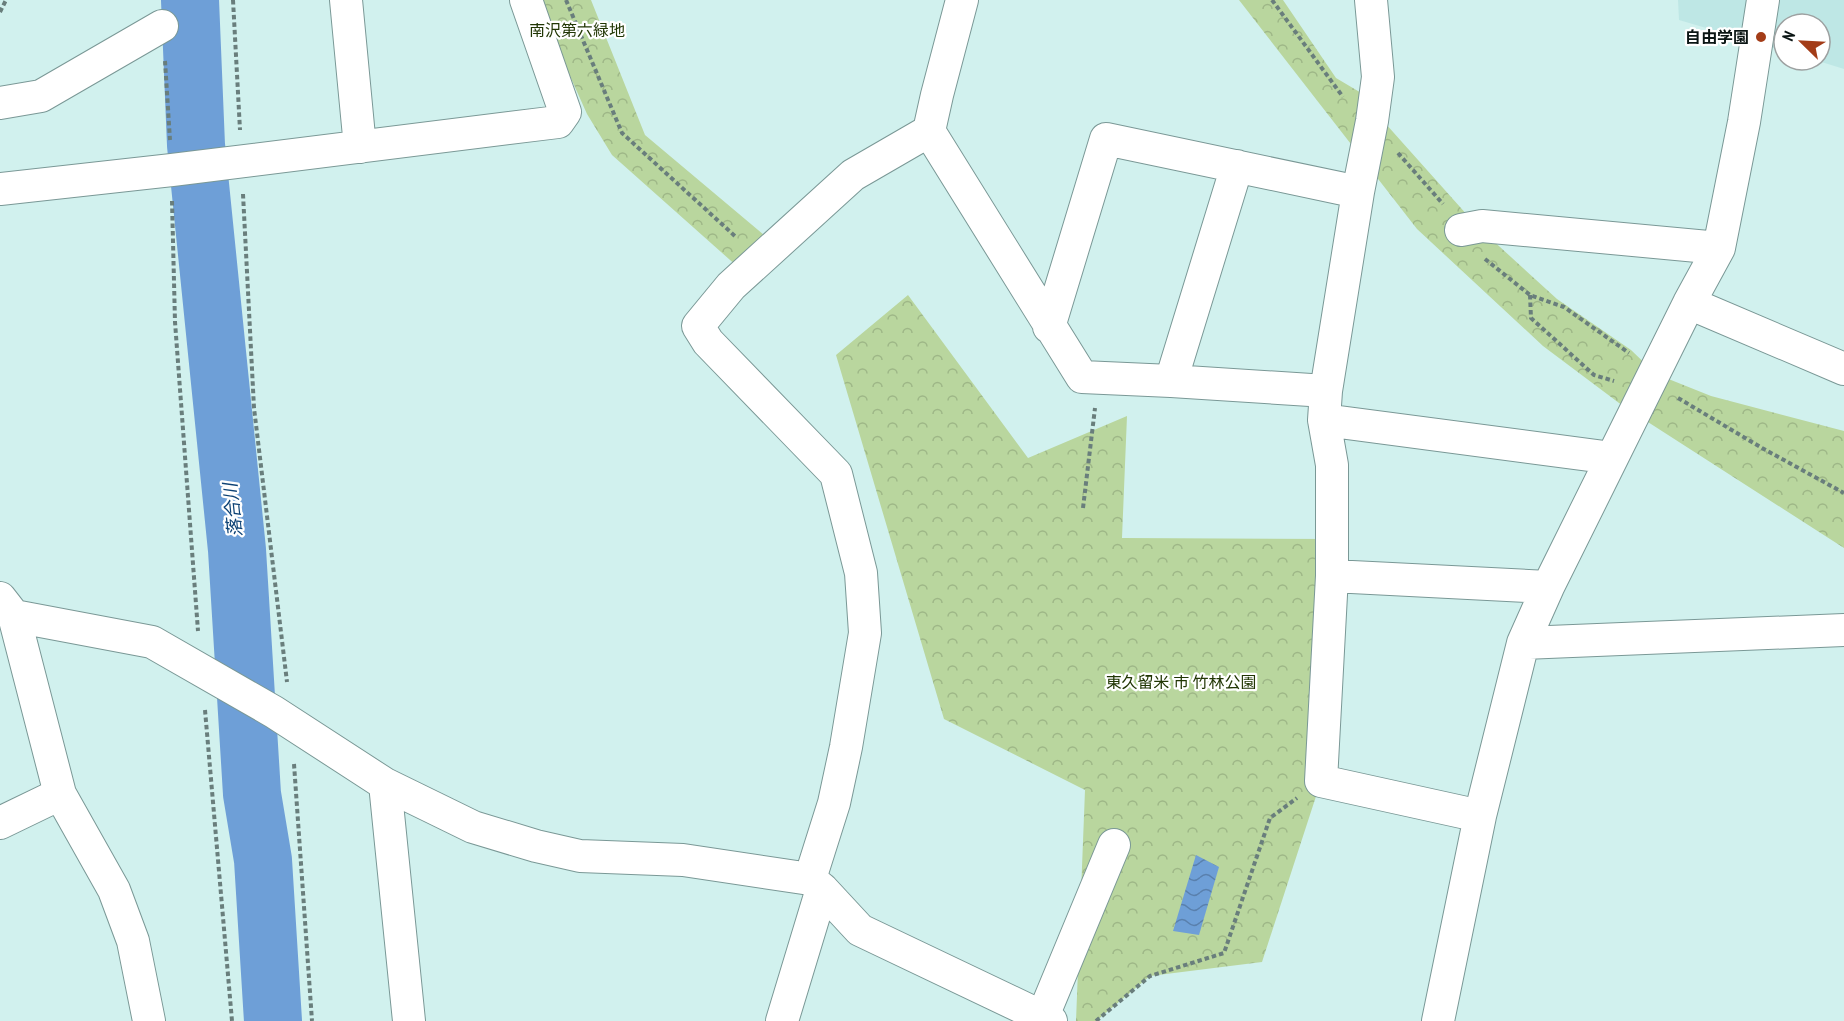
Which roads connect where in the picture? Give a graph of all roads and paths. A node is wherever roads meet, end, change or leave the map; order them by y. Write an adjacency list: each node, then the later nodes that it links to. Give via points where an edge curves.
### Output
1 (6, 0): 10 (path)
2 (233, 0): 16 (path)
3 (346, 0): 15 (street)
4 (526, 0): 15 (street, via 565,112 558,122)
5 (566, 0): 23 (path, via 622,133)
6 (962, 0): 14 (street)
7 (1272, 0): 12 (path)
8 (1371, 0): 20 (street, via 1378,77)
9 (1763, 0): 22 (street)
10 (0, 12)
11 (162, 26): 13 (street, via 40,96); 18 (path)
12 (1345, 100)
13 (0, 103)
14 (929, 131): 23 (street, via 854,175); 26 (street)
15 (360, 147): 16 (street)
16 (239, 162): 18 (street); 42 (path, via 254,408)
17 (1237, 166): 20 (street); 26 (street, via 1106,139); 29 (street)
18 (175, 169): 19 (street); 41 (path, via 175,322)
19 (0, 189)
20 (1358, 192): 32 (street)
21 (1461, 230): 22 (street, via 1482,226)
22 (1719, 248): 25 (street)
23 (760, 259): 49 (street, via 698,326 708,342 836,474 861,573 865,633 846,747)
24 (1530, 295): 30 (path, via 1531,318 1594,375)
25 (1689, 303): 27 (street); 33 (street)
26 (1049, 327): 28 (street, via 1082,377)
27 (1844, 369)
28 (1098, 378): 29 (street); 35 (path)
29 (1170, 381): 32 (street)
30 (1620, 382)
31 (1672, 394): 34 (path)
32 (1325, 406): 33 (street); 36 (street, via 1332,465)
33 (1612, 458): 37 (street)
34 (1844, 493)
35 (1083, 508)
36 (1332, 576): 37 (street); 43 (street)
37 (1548, 587): 40 (street)
38 (7, 607): 41 (street, via 152,642); 45 (street)
39 (1844, 630): 40 (street)
40 (1523, 643): 46 (street)
41 (209, 673): 42 (street); 52 (path)
42 (283, 717): 44 (street); 53 (path)
43 (1321, 781): 46 (street); 56 (path, via 1270,818 1224,953 1150,976)
44 (385, 784): 49 (street, via 473,827 579,856 683,860); 54 (street)
45 (60, 794): 47 (street); 51 (street, via 114,890 133,941)
46 (1480, 816): 57 (street)
47 (0, 823)
48 (1114, 845): 50 (street)
49 (816, 884): 50 (street, via 860,930); 55 (street)
50 (1047, 1019)
51 (149, 1021)
52 (232, 1021)
53 (312, 1021)
54 (409, 1021)
55 (782, 1021)
56 (1096, 1021)
57 (1438, 1021)

